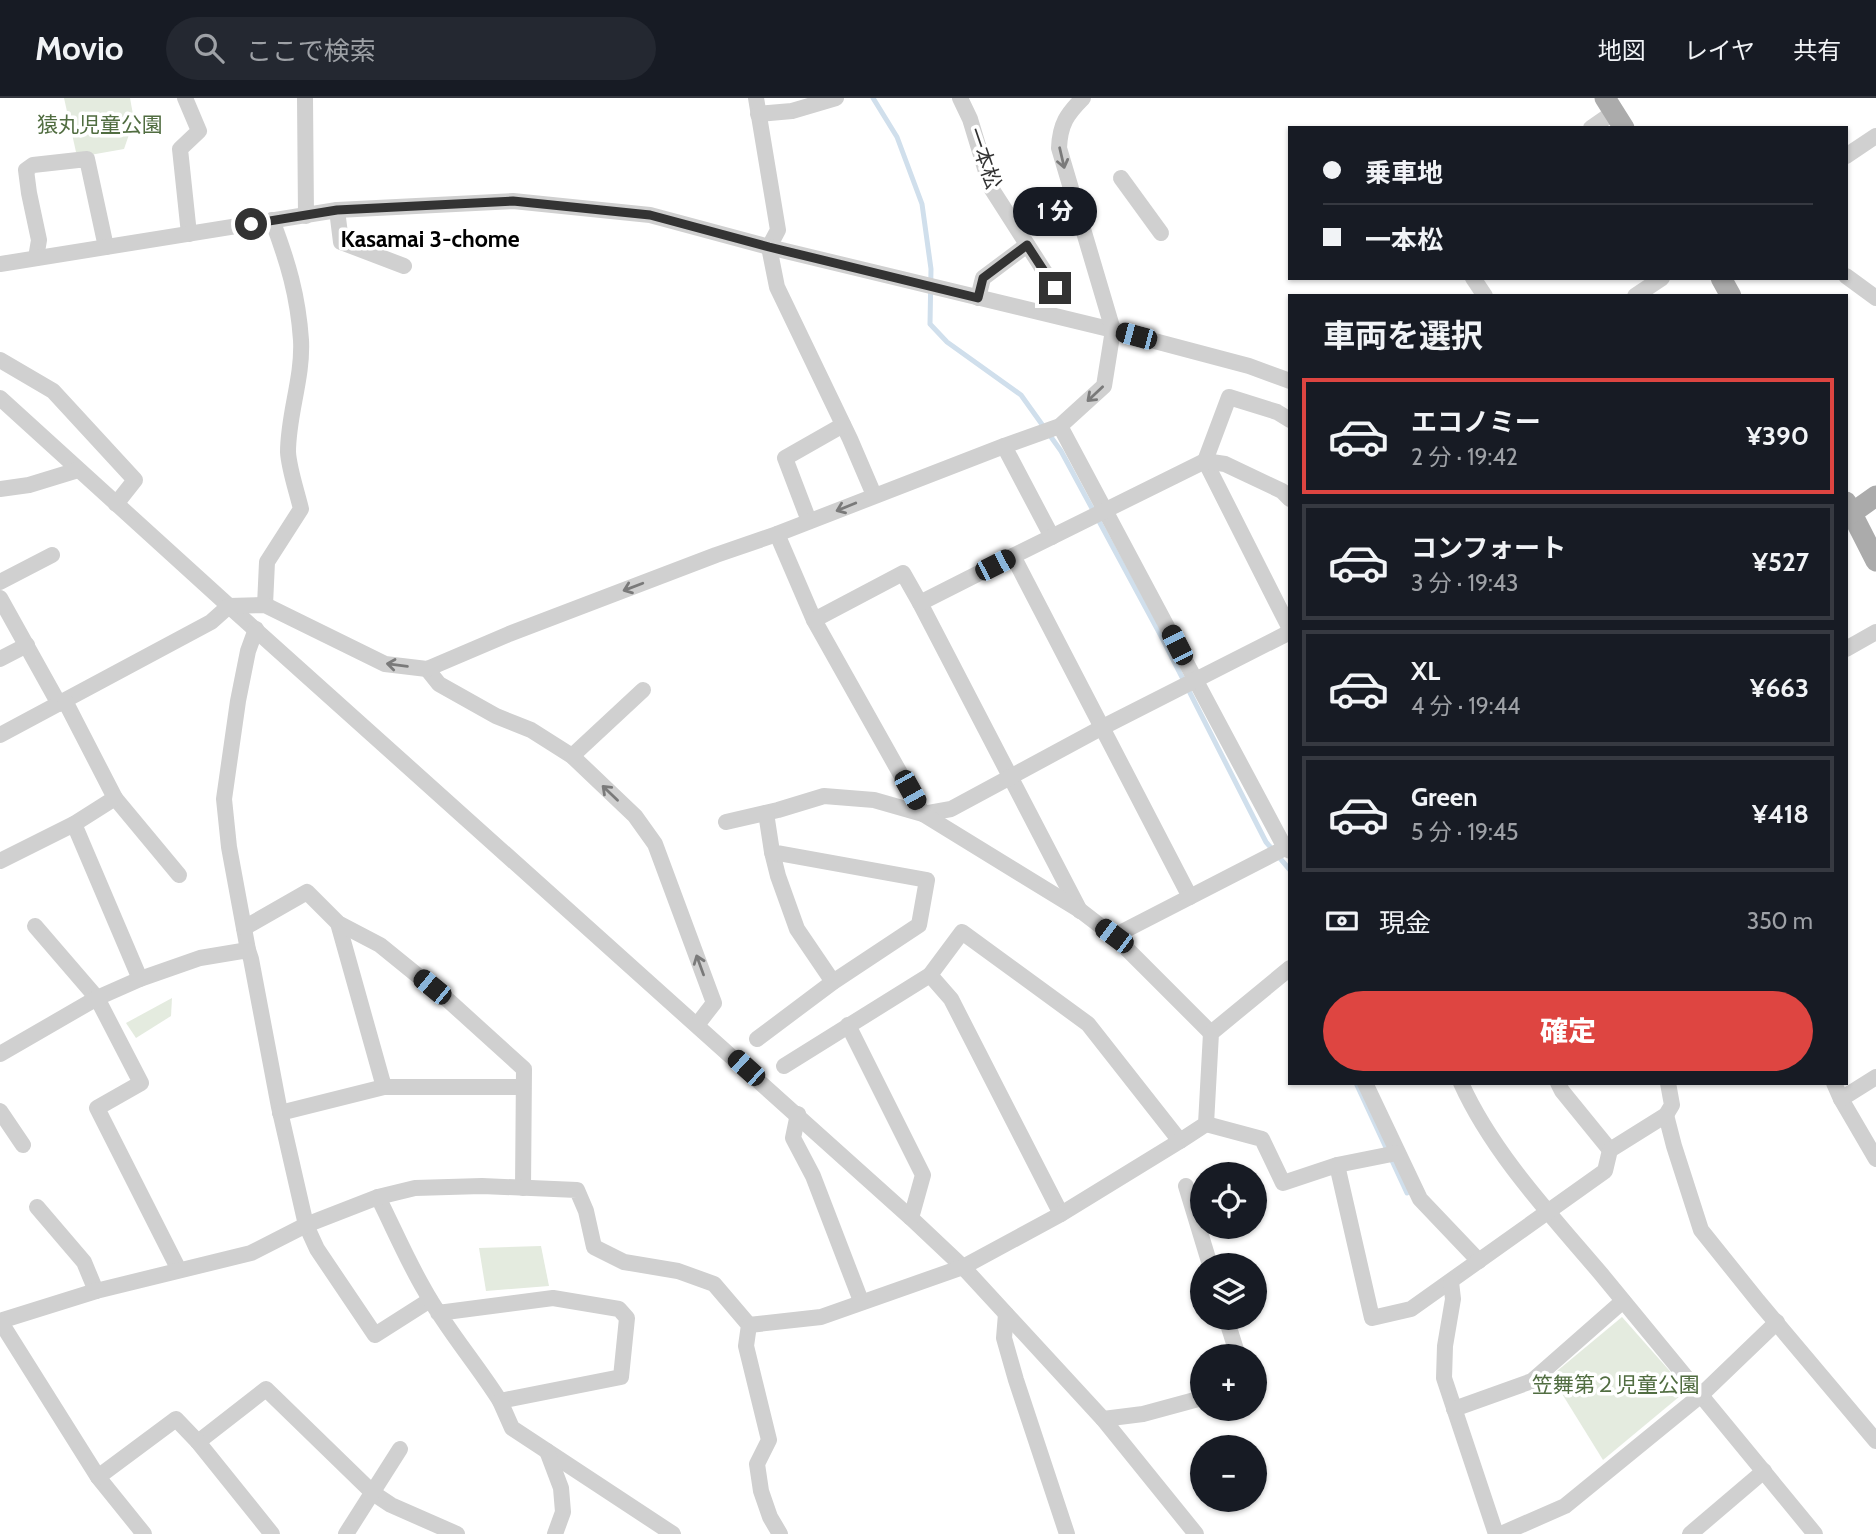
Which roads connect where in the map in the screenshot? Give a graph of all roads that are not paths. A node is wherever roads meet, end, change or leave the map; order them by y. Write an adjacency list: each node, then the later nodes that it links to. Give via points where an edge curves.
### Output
1 (185, 98): 16 (street, via 199,131 180,149)
2 (305, 98): 13 (street)
3 (836, 98): 6 (street, via 792,111)
4 (960, 98): 17 (street, 一本松, via 991,188)
5 (1083, 98): 29 (street, one-way to 29, via 1068,113 1059,148)
6 (757, 106): 19 (street, via 778,230)
7 (1614, 112): 8 (street)
8 (1594, 126)
9 (1876, 136): 10 (street)
10 (1848, 155)
11 (1121, 178): 15 (street)
12 (337, 210): 13 (street); 19 (street, via 513,201 650,215); 22 (street, via 341,242)
13 (306, 216): 14 (street)
14 (272, 220): 16 (street); 55 (street, via 297,299 301,341 288,454 301,509 267,562)
15 (1161, 233)
16 (189, 234): 18 (street)
17 (1027, 245): 25 (street, 一本松); 27 (street, via 983,278)
18 (106, 247): 20 (street); 20 (street, via 87,159 33,165 26,170 38,240)
19 (769, 247): 27 (street); 34 (street, via 777,287)
20 (36, 258): 21 (street)
21 (0, 264)
22 (404, 266)
23 (1848, 277): 28 (street)
24 (1659, 280): 26 (street)
25 (1055, 288)
26 (1637, 294)
27 (978, 298): 29 (street)
28 (1876, 298)
29 (1113, 330): 31 (street); 35 (street, one-way to 35, via 1104,386)
30 (0, 360): 43 (street, via 53,391 135,480)
31 (1288, 380)
32 (0, 398): 38 (street)
33 (1288, 419): 37 (street, via 1230,397)
34 (843, 425): 40 (street); 46 (street, via 785,457)
35 (1060, 426): 36 (street); 44 (street)
36 (1004, 446): 40 (street); 48 (street)
37 (1205, 461): 42 (street, via 1225,464); 44 (street); 58 (street)
38 (78, 470): 39 (street); 43 (street)
39 (0, 489)
40 (874, 495): 46 (street, one-way to 46)
41 (1876, 496): 45 (main road)
42 (1288, 497)
43 (116, 504): 56 (street)
44 (1105, 510): 48 (street); 66 (street)
45 (1848, 510): 51 (main road)
46 (809, 521): 47 (street)
47 (777, 534): 57 (street); 65 (street, one-way to 65)
48 (1052, 537): 50 (street)
49 (52, 555): 52 (street)
50 (1013, 556): 54 (street); 69 (street)
51 (1876, 561)
52 (0, 582)
53 (0, 598): 62 (street)
54 (920, 603): 57 (street, via 903,573); 72 (street)
55 (265, 605): 56 (street); 65 (street, one-way to 55, via 385,664)
56 (229, 606): 59 (street); 68 (street, via 211,622)
57 (814, 620): 75 (street)
58 (1288, 626)
59 (256, 629): 86 (street, via 238,701 224,799); 94 (street)
60 (1288, 631): 66 (street)
61 (1876, 632): 63 (street)
62 (27, 645): 64 (street); 68 (street)
63 (1848, 648)
64 (0, 659)
65 (428, 669): 71 (street, via 439,684)
66 (1195, 680): 69 (street); 78 (street)
67 (643, 690): 71 (street)
68 (62, 702): 70 (street); 73 (street)
69 (1101, 728): 72 (street); 82 (street)
70 (0, 734)
71 (572, 756): 94 (street, one-way to 71, via 714,1003 655,844 635,817)
72 (1011, 776): 75 (street, via 951,809); 83 (street)
73 (115, 798): 77 (street); 81 (street)
74 (766, 813): 75 (street, via 824,796 874,800); 76 (street); 79 (street)
75 (923, 814): 83 (street)
76 (726, 822)
77 (74, 824): 80 (street); 91 (street)
78 (1287, 850): 82 (street)
79 (772, 852): 92 (street, via 797,929); 92 (street, via 928,880 919,925)
80 (0, 861)
81 (179, 875)
82 (1189, 897): 87 (street)
83 (1080, 911): 87 (street)
84 (338, 923): 86 (street, via 307,892); 106 (street); 107 (street, via 380,945 449,1001 524,1069)
85 (35, 926): 93 (street)
86 (244, 928): 88 (street)
87 (1114, 936): 96 (street)
88 (248, 950): 91 (street, via 200,958); 110 (street)
89 (1288, 970): 96 (street)
90 (930, 975): 95 (street); 114 (street, via 962,932 1088,1024); 125 (street, via 951,999)
91 (140, 979): 93 (street)
92 (832, 982): 97 (street)
93 (97, 998): 98 (street); 131 (street, via 141,1083 97,1108)
94 (697, 1025): 111 (street)
95 (848, 1025): 99 (street); 126 (street, via 923,1175)
96 (1211, 1033): 113 (street)
97 (757, 1039)
98 (0, 1054)
99 (783, 1066)
100 (1876, 1077): 108 (street)
101 (1366, 1085): 117 (street)
102 (1462, 1085): 124 (street, via 1495,1143)
103 (1559, 1085): 116 (street)
104 (1668, 1085): 112 (street, via 1672,1105)
105 (1835, 1085): 108 (street)
106 (384, 1087): 107 (street); 110 (street)
107 (523, 1087): 121 (street)
108 (1841, 1099): 118 (street)
109 (0, 1111): 115 (street)
110 (280, 1113): 127 (street)
111 (797, 1114): 126 (street); 134 (street, via 793,1138 813,1176)
112 (1666, 1115): 116 (street); 138 (street, via 1701,1230)
113 (1206, 1124): 114 (street); 119 (street, via 1262,1139 1283,1183)
114 (1180, 1141): 125 (street)
115 (23, 1145)
116 (1610, 1150): 124 (street, via 1605,1171)
117 (1397, 1153): 119 (street); 129 (street, via 1420,1199)
118 (1876, 1159)
119 (1337, 1165): 132 (street, via 1372,1318 1411,1309)
120 (1186, 1186): 128 (street)
121 (523, 1188): 122 (street, via 415,1188); 139 (street, via 577,1190 594,1247 624,1262 678,1271 714,1284)
122 (378, 1197): 127 (street); 136 (street)
123 (37, 1207): 133 (street, via 84,1262)
124 (1549, 1212): 129 (street); 135 (street)
125 (1061, 1214): 130 (street)
126 (911, 1217): 130 (street)
127 (306, 1226): 131 (street, via 251,1253); 136 (street, via 375,1335)
128 (1206, 1253)
129 (1479, 1261): 132 (street)
130 (963, 1267): 134 (street); 137 (street)
131 (179, 1270): 133 (street)
132 (1451, 1282): 143 (street, via 1444,1378)
133 (96, 1292): 150 (street, via 0,1321)
134 (861, 1301): 139 (street, via 821,1317)
135 (1623, 1301): 140 (street); 143 (street, via 1532,1381)
136 (434, 1306): 141 (street); 141 (street, via 552,1298 619,1309 627,1318 621,1377)
137 (1006, 1314): 144 (street); 159 (street, via 1004,1338)
138 (1777, 1322): 140 (street); 145 (street)
139 (749, 1325): 158 (street, via 746,1346 769,1440 757,1464 761,1491)
140 (1701, 1395): 149 (street); 162 (street, via 1565,1506)
141 (500, 1401): 148 (street, via 512,1428)
142 (1190, 1401): 144 (street)
143 (1454, 1409): 161 (street)
144 (1102, 1419): 160 (street)
145 (1876, 1441)
146 (198, 1443): 150 (street, via 176,1419); 151 (street, via 266,1389); 153 (street)
147 (400, 1449): 151 (street)
148 (547, 1451): 156 (street, via 561,1488 563,1512); 157 (street)
149 (1763, 1471): 163 (street); 164 (street)
150 (98, 1477): 152 (street)
151 (373, 1493): 154 (street); 155 (street)
152 (144, 1534)
153 (272, 1534)
154 (346, 1534)
155 (457, 1534)
156 (555, 1534)
157 (673, 1534)
158 (780, 1534)
159 (1067, 1534)
160 (1196, 1534)
161 (1496, 1534)
162 (1501, 1534)
163 (1690, 1534)
164 (1815, 1534)

